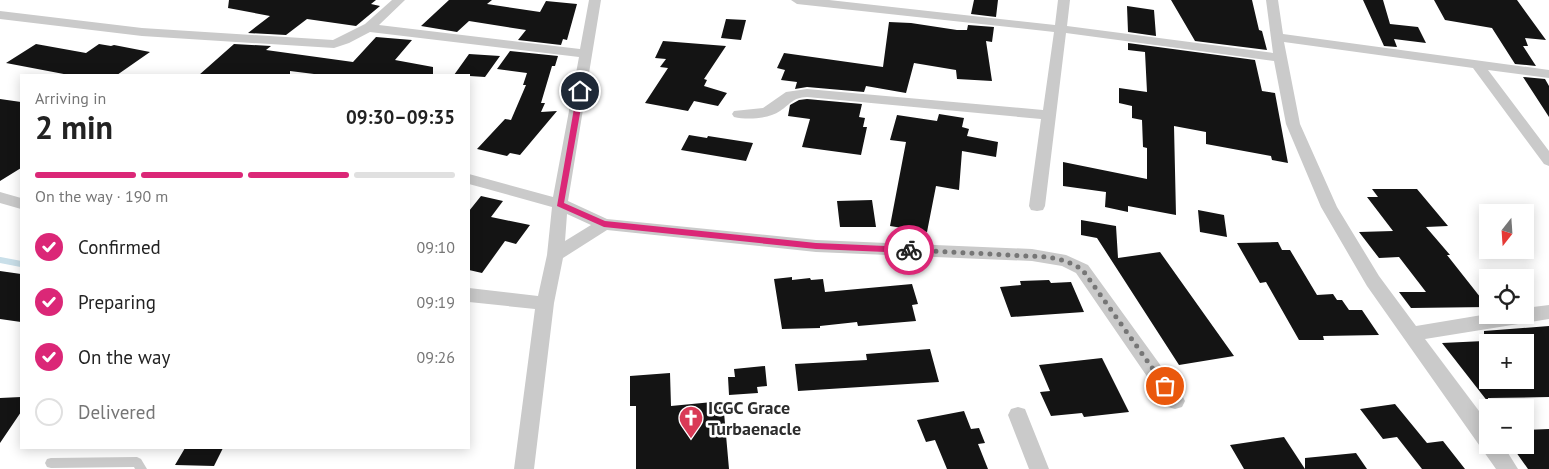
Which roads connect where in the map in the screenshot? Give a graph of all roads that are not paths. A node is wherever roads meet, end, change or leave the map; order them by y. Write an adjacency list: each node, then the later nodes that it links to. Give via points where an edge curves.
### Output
1 (399, 0): 7 (street)
2 (595, 0): 10 (street)
3 (797, 0): 8 (street)
4 (1064, 0): 8 (street)
5 (1272, 0): 9 (street)
6 (0, 16): 7 (street, via 142,32 307,44 334,44)
7 (370, 28): 10 (street)
8 (1061, 29): 11 (street); 15 (street)
9 (1278, 37): 11 (street); 12 (street)
10 (587, 54): 20 (street)
11 (1280, 58): 29 (street, via 1293,124 1329,207 1373,281)
12 (1478, 65): 13 (street); 16 (street)
13 (1549, 74)
14 (739, 114): 15 (street, via 762,113 775,108 791,94 807,93)
15 (1048, 115): 21 (street)
16 (1549, 161)
17 (470, 179): 20 (street)
18 (0, 197): 19 (street)
19 (20, 204)
20 (560, 204): 22 (street); 23 (street)
21 (1037, 206)
22 (604, 224): 23 (street); 30 (street, via 816,246 1032,255 1066,261 1082,269)
23 (555, 255): 25 (street)
24 (470, 295): 25 (street)
25 (545, 303): 36 (street)
26 (1549, 312): 27 (street)
27 (1534, 314)
28 (1479, 322): 29 (street)
29 (1410, 334): 32 (street)
30 (1175, 401)
31 (1018, 415): 37 (street)
32 (1479, 428)
33 (1497, 454): 38 (street)
34 (51, 463): 35 (lane, via 138,462)
35 (141, 469)
36 (524, 469)
37 (1039, 469)
38 (1508, 469)

